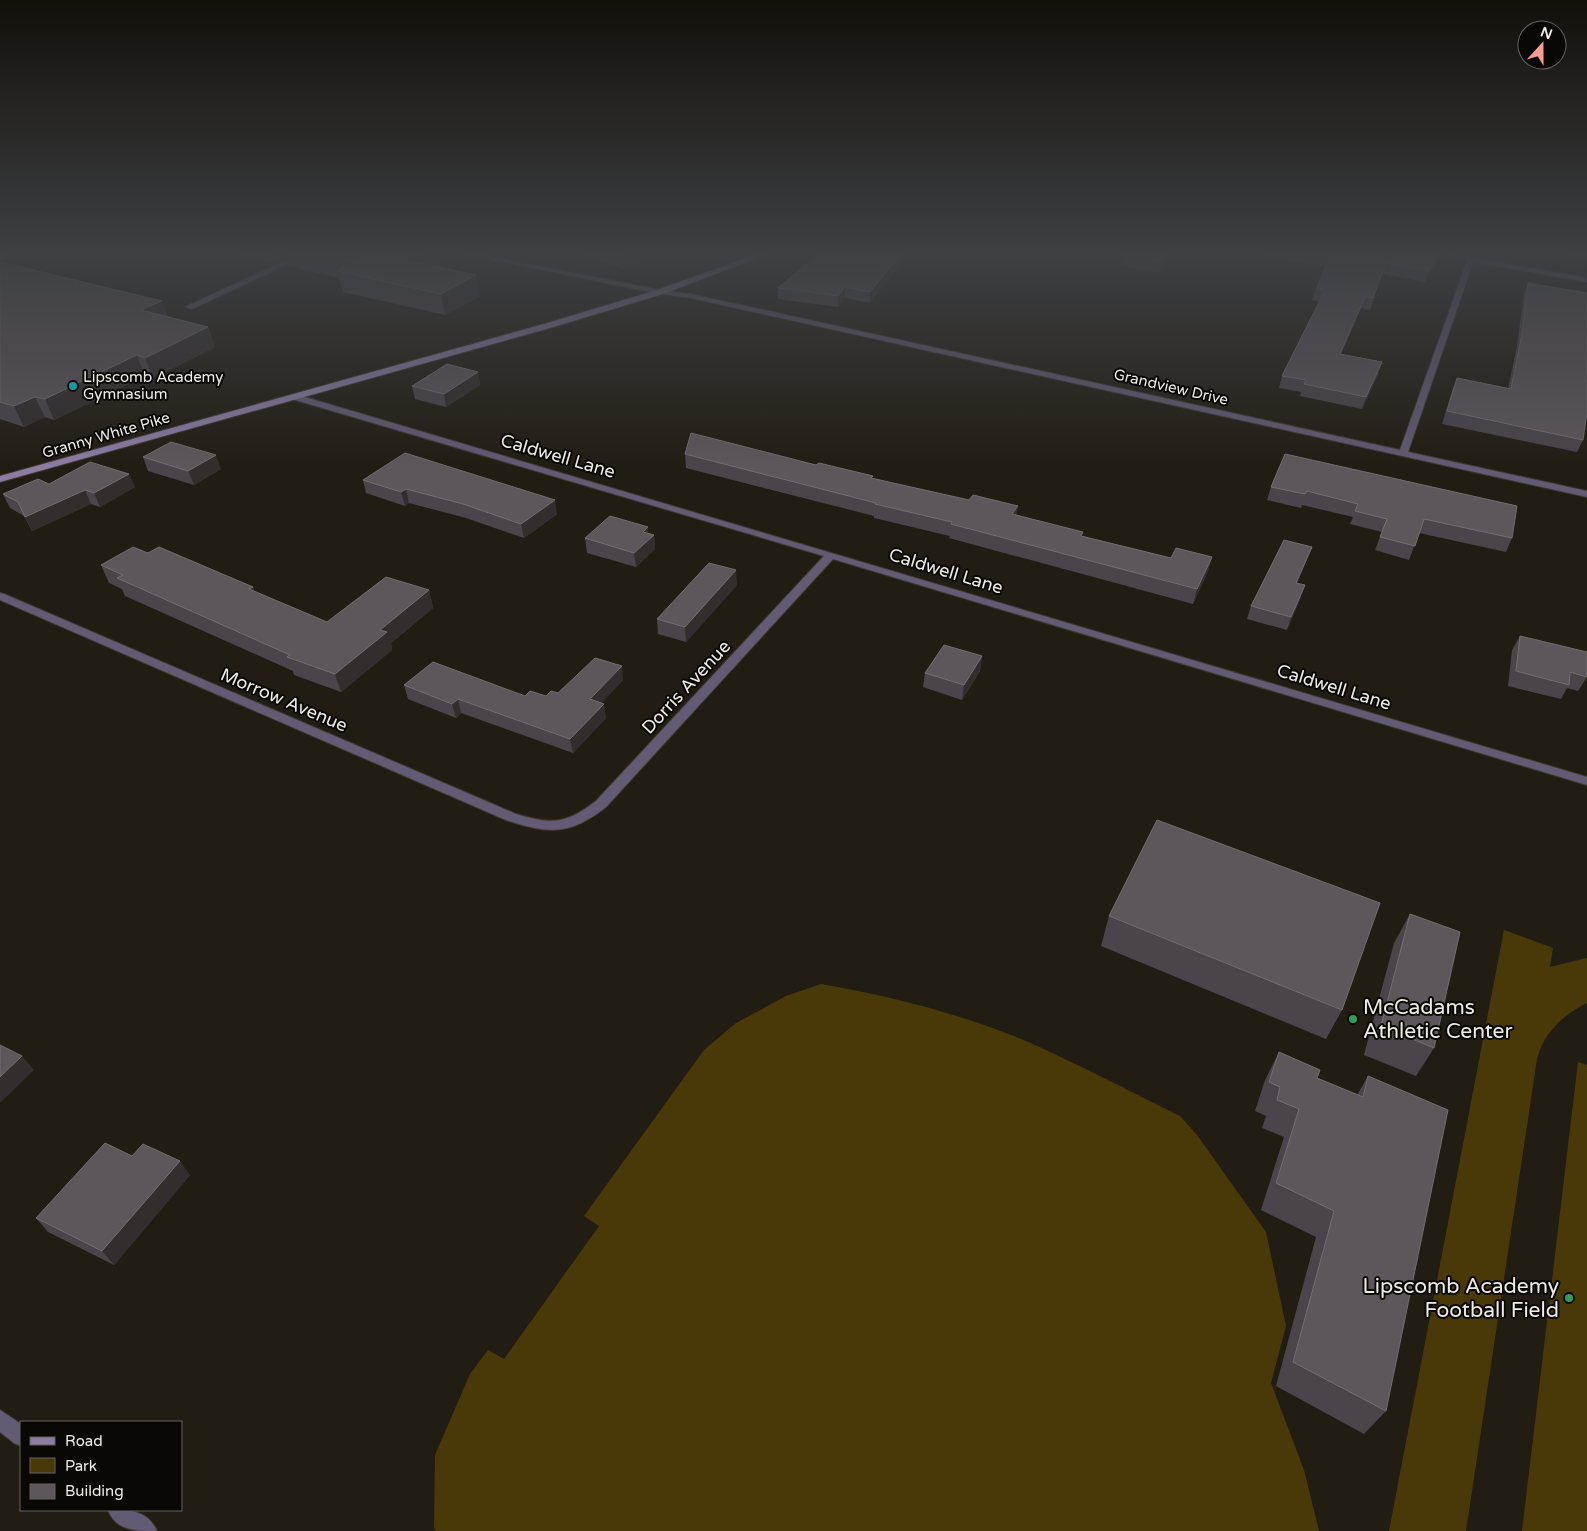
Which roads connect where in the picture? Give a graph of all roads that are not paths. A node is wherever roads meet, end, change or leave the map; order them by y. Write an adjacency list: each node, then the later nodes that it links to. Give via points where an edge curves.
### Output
1 (544, 325): 4 (main road, Granny White Pike)
2 (827, 325): 5 (street, Grandview Drive)
3 (1448, 325): 5 (street)
4 (295, 397): 6 (main road, Granny White Pike); 8 (street, Caldwell Lane)
5 (1403, 454): 7 (street, Grandview Drive)
6 (0, 479)
7 (1587, 494)
8 (831, 555): 10 (street, Caldwell Lane); 11 (street, Dorris Avenue, via 601,804 582,818)
9 (0, 596): 11 (street, Morrow Avenue, via 510,817)
10 (1587, 781)
11 (556, 828)
12 (0, 1420): 13 (street)
13 (20, 1435)
14 (119, 1511): 15 (street)
15 (146, 1531)

